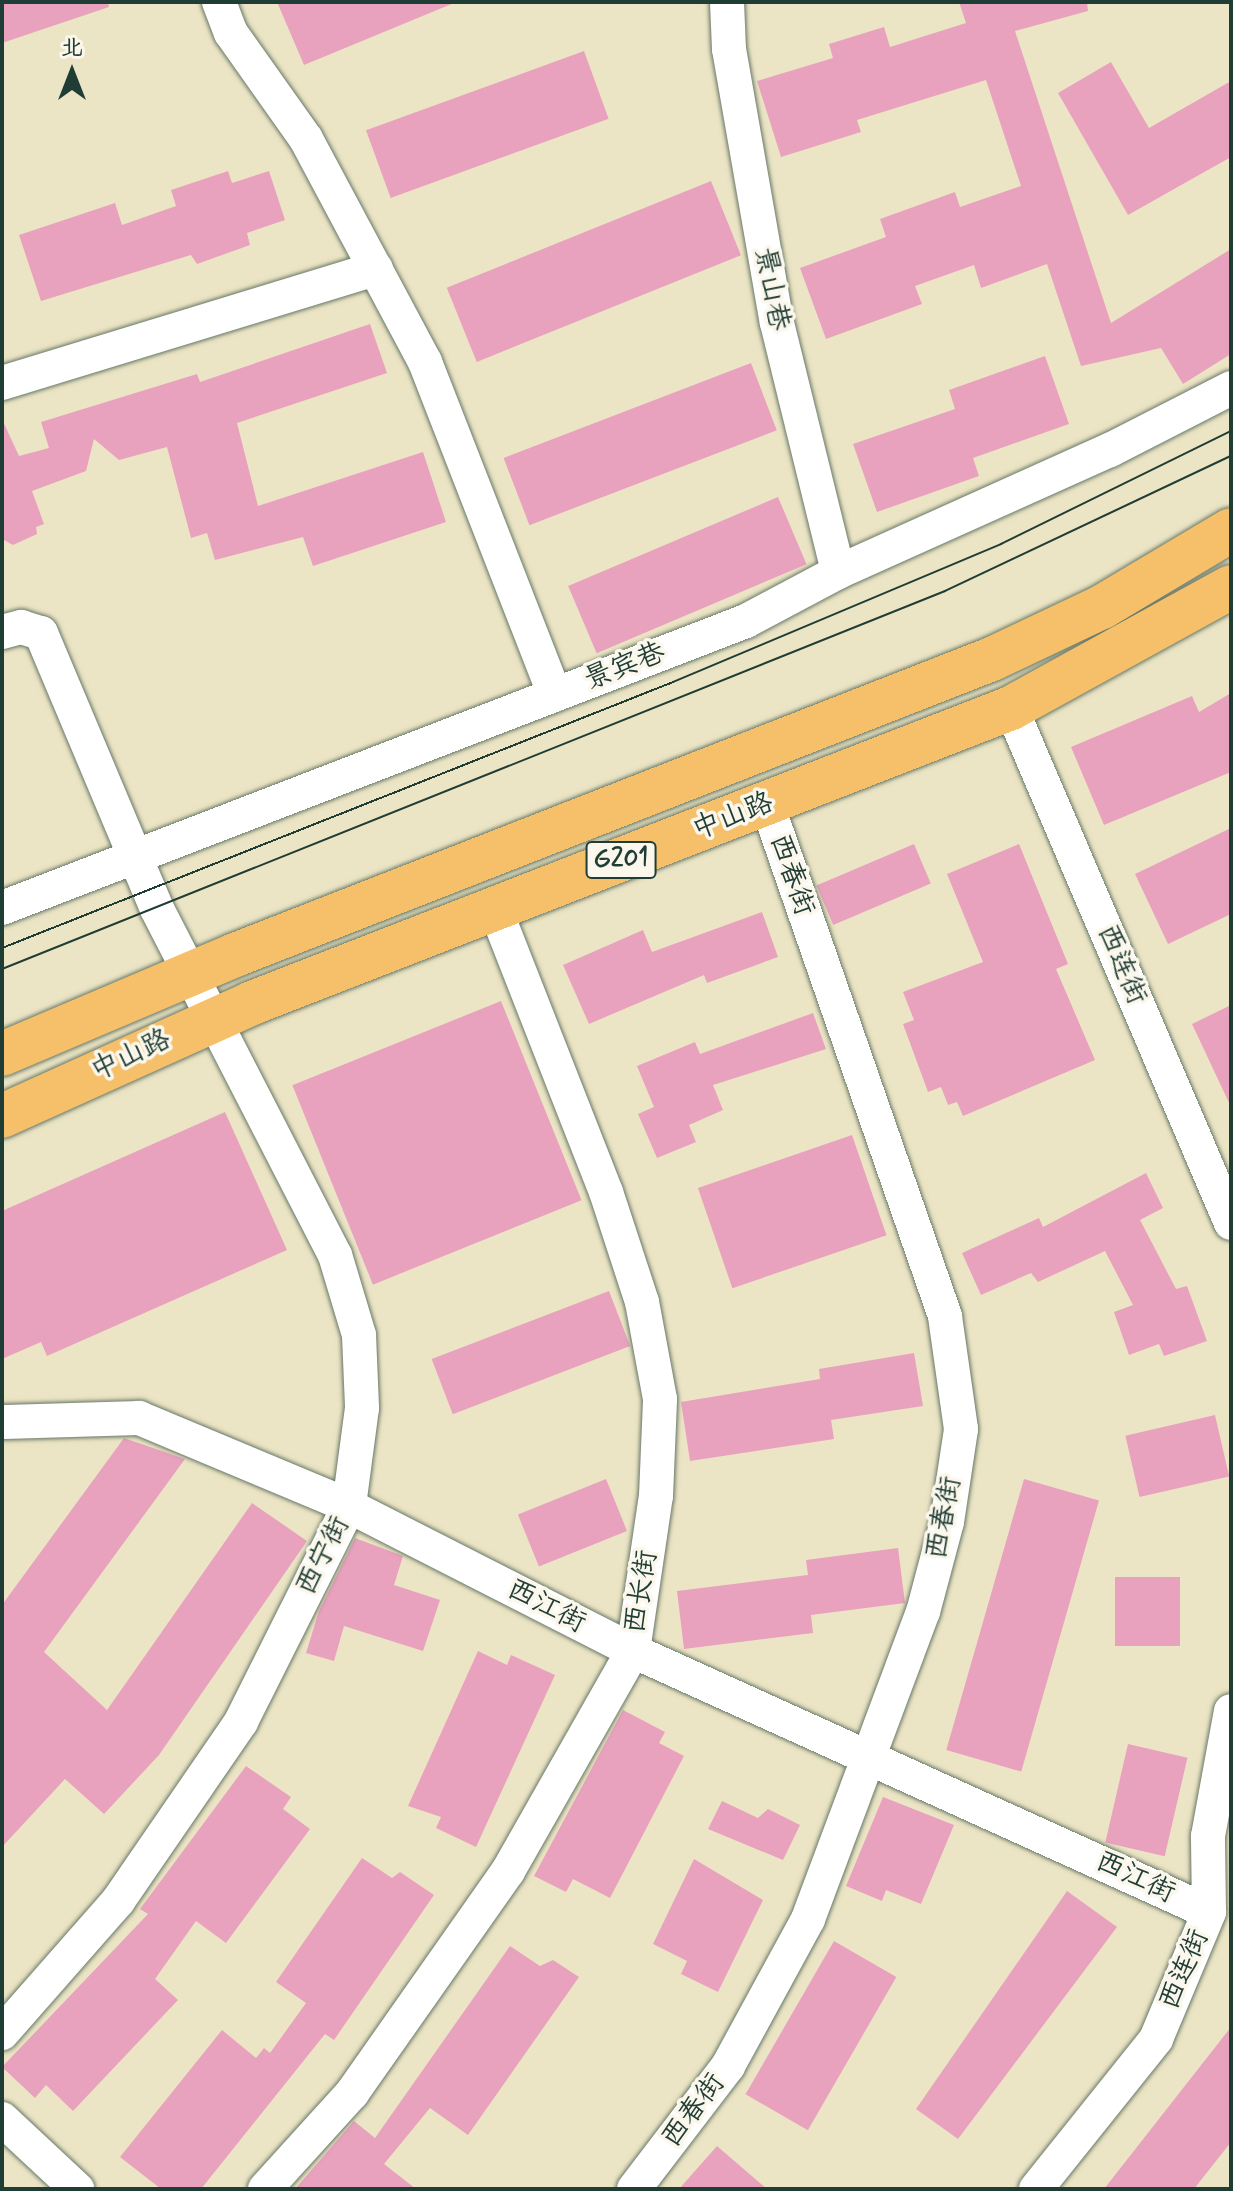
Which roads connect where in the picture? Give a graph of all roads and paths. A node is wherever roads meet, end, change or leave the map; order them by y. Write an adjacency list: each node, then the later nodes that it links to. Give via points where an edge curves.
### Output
1 (219, 2): 3 (street, via 231,33 306,139)
2 (727, 2): 7 (street, 景山巷, via 729,49 777,323)
3 (376, 269): 4 (street); 10 (street, via 425,362)
4 (2, 383)
5 (1231, 388): 7 (street, 景宾巷, via 1110,450)
6 (1231, 530): 16 (highway, 中山路 / G201, via 1102,607 992,659)
7 (838, 572): 10 (street, 景宾巷, via 746,621)
8 (1231, 587): 11 (highway, 中山路 / G201)
9 (2, 632): 13 (street, 西宁街, via 21,627 41,633)
10 (555, 695): 13 (street, 景宾巷)
11 (1011, 708): 12 (highway, 中山路 / G201); 20 (street, 西连街)
12 (767, 804): 15 (highway, 中山路 / G201); 25 (street, 西春街, via 945,1316 961,1429 947,1522 923,1612)
13 (135, 859): 14 (street, 景宾巷); 16 (street, 西宁街)
14 (2, 908)
15 (495, 909): 17 (highway, 中山路 / G201); 23 (street, 西长街, via 606,1192 642,1302 660,1399 656,1496)
16 (190, 975): 17 (street, 西宁街); 18 (highway, 中山路 / G201)
17 (212, 1019): 19 (highway, 中山路 / G201); 22 (street, 西宁街, via 335,1255 359,1335 362,1408)
18 (2, 1054)
19 (2, 1116)
20 (1231, 1223)
21 (2, 1422): 22 (street, 西江街, via 139,1418)
22 (349, 1506): 23 (street, 西江街); 27 (street, 西宁街, via 241,1722 118,1901)
23 (633, 1651): 25 (street, 西江街); 30 (street, 西长街, via 508,1871 352,2093)
24 (1231, 1711): 26 (street, 西连街, via 1208,1836)
25 (869, 1756): 26 (street, 西江街); 31 (street, 西春街, via 808,1919 742,2039)
26 (1209, 1912): 32 (street, 西连街, via 1156,2039)
27 (2, 2033)
28 (2, 2119): 29 (street)
29 (77, 2189)
30 (265, 2189)
31 (634, 2189)
32 (1036, 2189)

